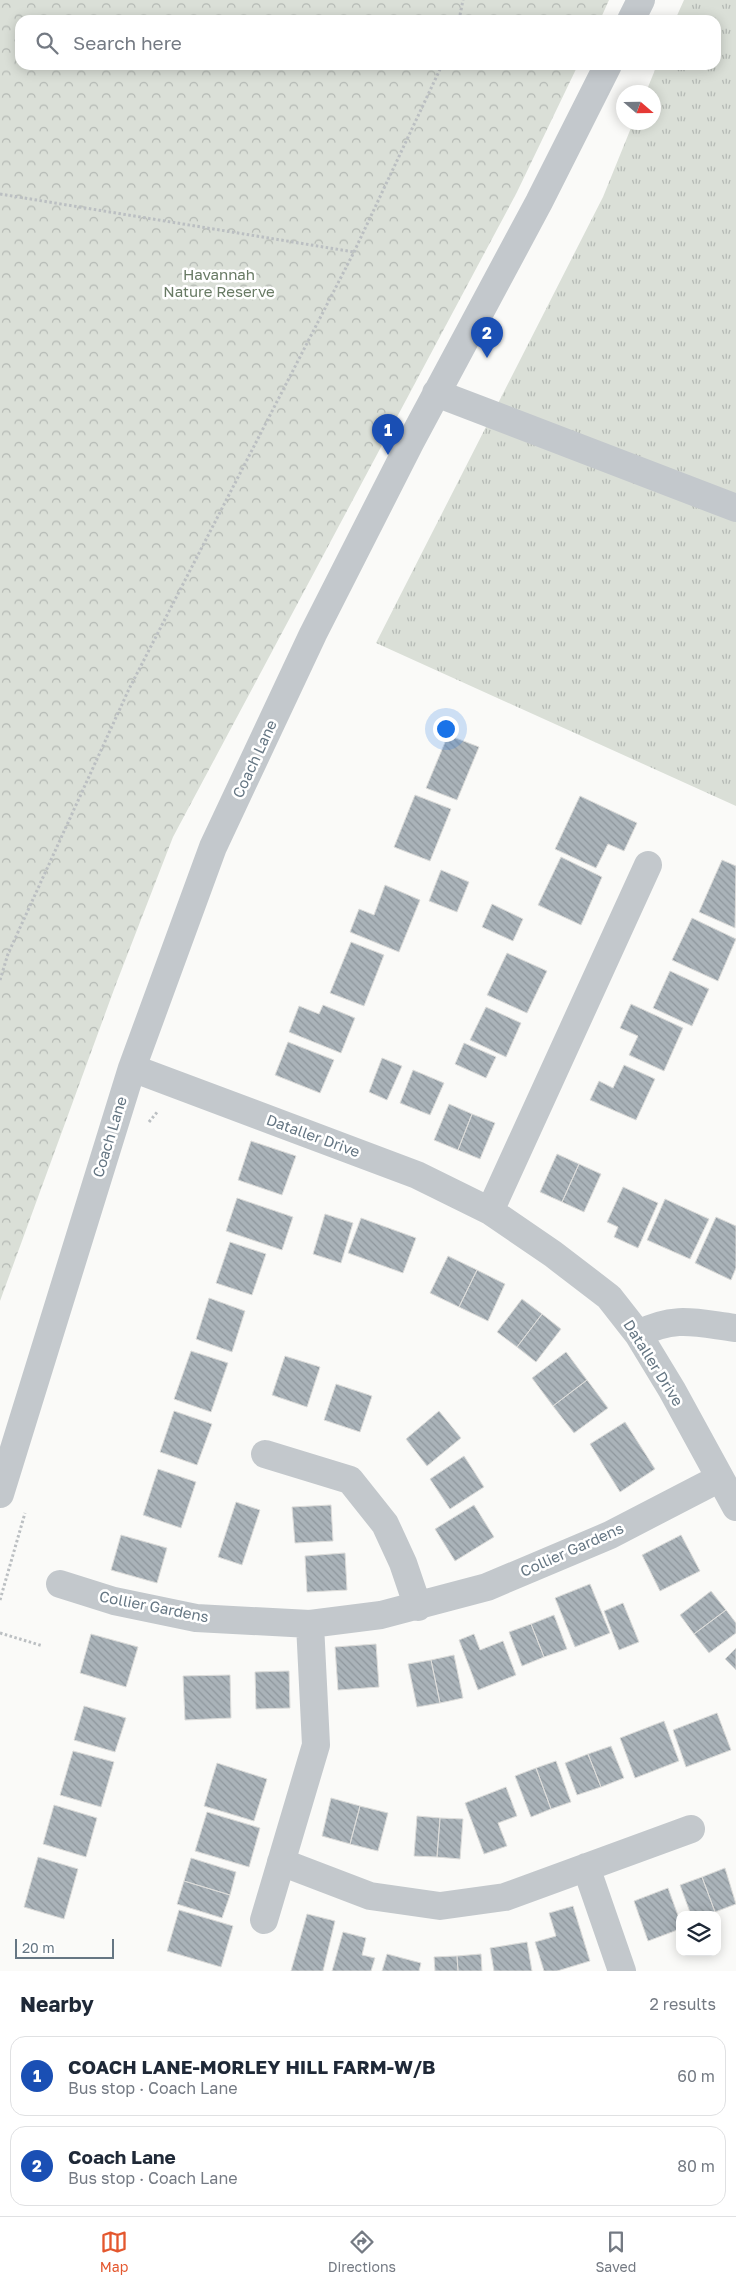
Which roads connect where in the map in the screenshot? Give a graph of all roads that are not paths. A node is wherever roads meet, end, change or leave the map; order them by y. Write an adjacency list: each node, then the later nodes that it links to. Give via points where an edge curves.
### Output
1 (641, 0): 2 (street)
2 (634, 15)
3 (605, 70): 4 (street, Coach Lane)
4 (436, 393): 5 (street); 7 (street, Coach Lane, via 313,634 213,847)
5 (736, 508)
6 (648, 865): 8 (street)
7 (132, 1068): 8 (street, Dataller Drive, via 417,1174); 13 (street, Coach Lane)
8 (490, 1211): 10 (street, Dataller Drive, via 609,1297)
9 (736, 1328): 10 (street, via 680,1320 658,1324)
10 (638, 1334): 12 (street, Dataller Drive)
11 (265, 1454): 16 (street, via 350,1480 385,1524 403,1562)
12 (720, 1478): 14 (street, Dataller Drive); 16 (street, Collier Gardens, via 610,1535 487,1587)
13 (0, 1494)
14 (736, 1507)
15 (60, 1584): 17 (street, Collier Gardens, via 114,1601 196,1618)
16 (418, 1607): 17 (street, Collier Gardens)
17 (310, 1624): 19 (street, via 316,1745)
18 (691, 1829): 20 (street)
19 (281, 1862): 20 (street, via 370,1896 440,1906 505,1897); 21 (street)
20 (586, 1867): 22 (street)
21 (264, 1920)
22 (622, 1971)

